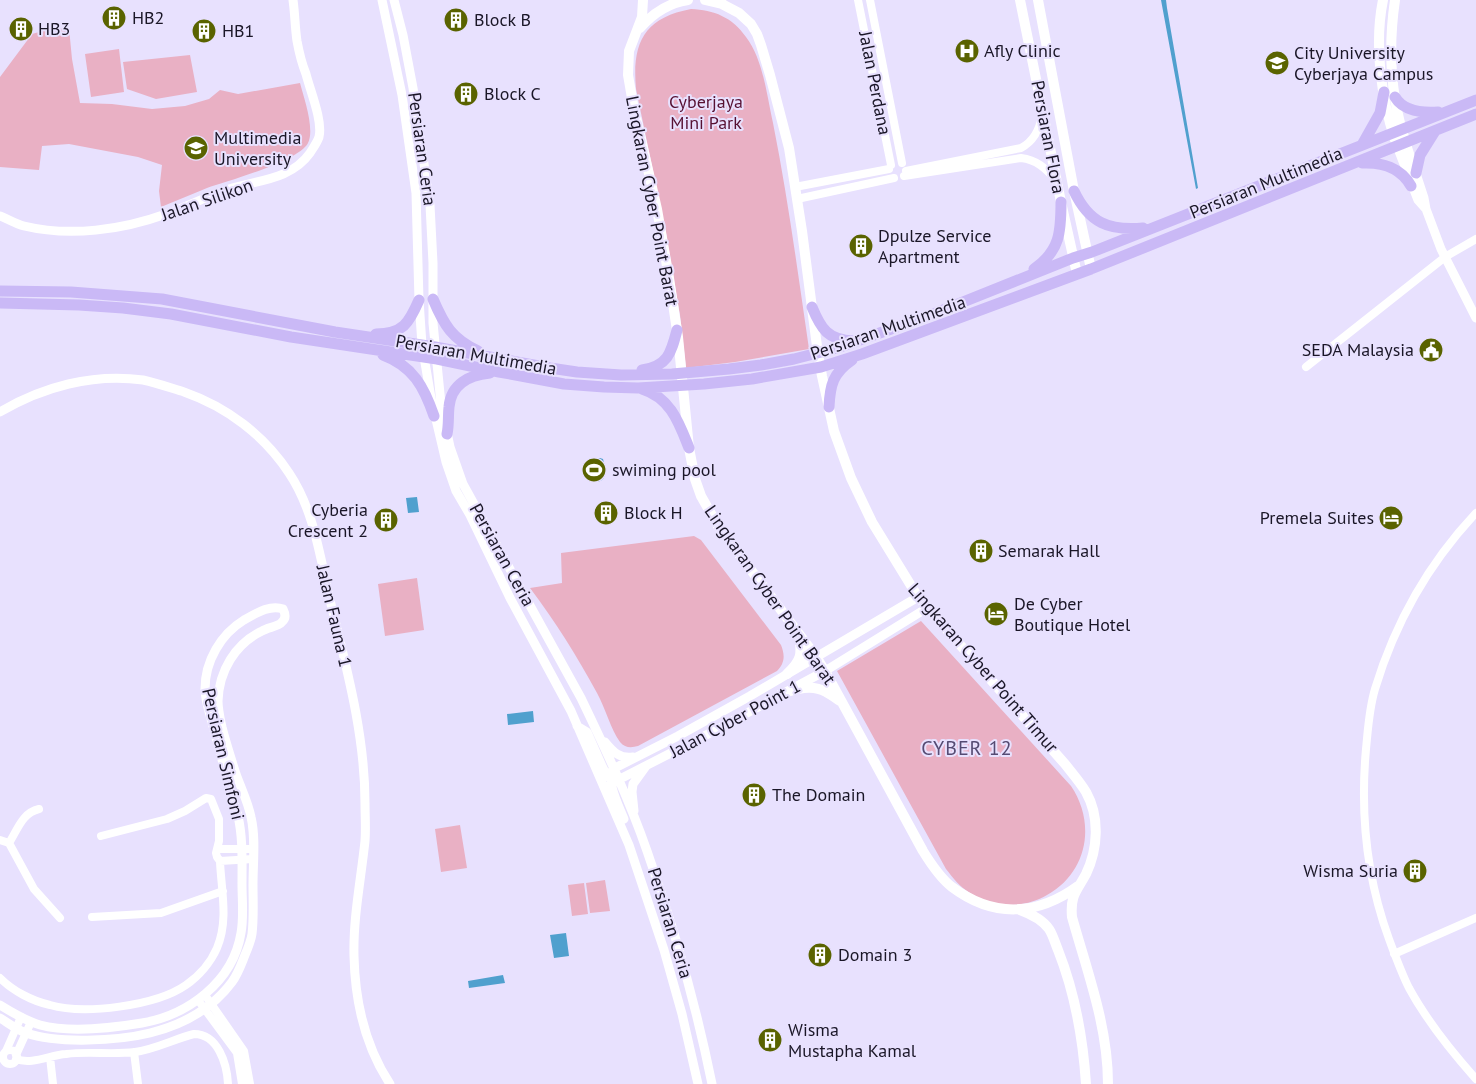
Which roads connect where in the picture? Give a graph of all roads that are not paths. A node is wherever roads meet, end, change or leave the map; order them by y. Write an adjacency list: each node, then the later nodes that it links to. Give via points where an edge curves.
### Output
1 (293, 0): 42 (street, Jalan Silikon, via 297,41 320,127 319,137 306,159 276,177 230,188 148,220 109,228 44,230)
2 (382, 0): 53 (street, Persiaran Ceria, via 402,95 415,185)
3 (394, 0): 52 (street, Persiaran Ceria, via 423,150 430,205)
4 (643, 0): 16 (main road, Lingkaran Cyber Point Barat, via 642,17)
5 (688, 0): 16 (main road, via 660,10)
6 (704, 0): 13 (main road, Lingkaran Cyber Point Timur)
7 (858, 0): 15 (street, Jalan Perdana)
8 (870, 0): 14 (street, Jalan Perdana)
9 (1020, 0): 23 (main road, Persiaran Flora)
10 (1038, 0): 38 (main road, Persiaran Flora)
11 (1383, 0): 21 (main road, via 1379,44)
12 (1395, 0): 21 (main road)
13 (721, 2): 37 (main road, Lingkaran Cyber Point Timur, via 739,13 757,34 789,148)
14 (875, 24): 15 (street); 17 (street, Jalan Perdana)
15 (864, 27): 18 (street, Jalan Perdana)
16 (636, 32): 57 (main road, Lingkaran Cyber Point Barat, via 629,51 628,75 657,210)
17 (884, 67): 18 (street); 19 (street, Jalan Perdana)
18 (872, 70): 20 (street, Jalan Perdana)
19 (889, 91): 20 (street); 32 (street, Jalan Perdana)
20 (877, 94): 31 (street, Jalan Perdana)
21 (1389, 94): 24 (main road, via 1403,106 1414,110); 26 (main road); 29 (main road)
22 (1476, 100): 24 (main road, Persiaran Multimedia)
23 (1043, 111): 32 (street, via 1037,132 1021,148); 35 (main road, Persiaran Flora)
24 (1446, 112): 26 (main road, Persiaran Multimedia)
25 (1476, 114): 27 (main road, Persiaran Multimedia)
26 (1397, 131): 28 (main road); 29 (main road, Persiaran Multimedia)
27 (1435, 131): 28 (main road, Persiaran Multimedia); 33 (main road, via 1420,156)
28 (1401, 144): 30 (main road, Persiaran Multimedia); 33 (street); 36 (street)
29 (1362, 145): 43 (main road, Persiaran Multimedia)
30 (1353, 164): 36 (main road, via 1388,166 1402,174); 48 (main road, Persiaran Multimedia)
31 (890, 167): 32 (street, via 897,162); 34 (street, Jalan Perdana, via 890,175); 37 (street)
32 (904, 170): 34 (street, via 900,178); 35 (street, via 1021,158 1043,166)
33 (1416, 173): 41 (street)
34 (894, 178): 39 (street)
35 (1056, 181): 40 (main road, Persiaran Flora)
36 (1412, 186): 41 (street)
37 (795, 187): 39 (main road, Lingkaran Cyber Point Timur)
38 (1074, 192): 43 (main road, via 1086,210 1111,228); 45 (main road, Persiaran Flora)
39 (797, 199): 55 (main road, Lingkaran Cyber Point Timur)
40 (1061, 202): 46 (main road, Persiaran Flora); 50 (main road, via 1060,233 1052,252 1045,262)
41 (1426, 209): 47 (street)
42 (0, 216)
43 (1157, 227): 45 (main road, Persiaran Multimedia)
44 (1476, 239): 47 (street)
45 (1088, 254): 46 (main road, Persiaran Multimedia); 48 (main road, Persiaran Flora)
46 (1073, 258): 49 (main road, Persiaran Flora); 50 (main road, Persiaran Multimedia)
47 (1445, 258): 56 (street); 69 (street)
48 (1091, 269): 49 (main road, Persiaran Multimedia)
49 (1077, 274): 64 (main road, Persiaran Multimedia)
50 (1009, 284): 59 (main road, Persiaran Multimedia)
51 (0, 291): 58 (main road, Persiaran Multimedia, via 71,292 162,299)
52 (433, 299): 62 (street, Persiaran Ceria); 67 (main road, via 444,324 458,340 483,354)
53 (419, 300): 58 (main road, via 405,326 395,332); 60 (street, Persiaran Ceria)
54 (0, 303): 61 (main road, Persiaran Multimedia, via 123,308)
55 (812, 307): 59 (main road, via 828,333 838,339); 63 (main road, Lingkaran Cyber Point Timur)
56 (1476, 318)
57 (677, 330): 70 (main road, via 668,357 652,368); 72 (main road, Lingkaran Cyber Point Barat)
58 (335, 332): 60 (main road, Persiaran Multimedia)
59 (863, 340): 63 (main road, Persiaran Multimedia)
60 (422, 345): 62 (main road, Persiaran Multimedia); 65 (street, Persiaran Ceria)
61 (346, 346): 65 (main road, Persiaran Multimedia); 76 (main road, via 401,363 411,371 425,393)
62 (435, 347): 66 (street, Persiaran Ceria); 67 (main road, Persiaran Multimedia)
63 (818, 354): 68 (main road, Lingkaran Cyber Point Timur); 72 (main road, Persiaran Multimedia)
64 (862, 354): 68 (main road, Persiaran Multimedia); 74 (main road, via 846,364 834,378)
65 (425, 357): 66 (main road, Persiaran Multimedia); 76 (street, Persiaran Ceria)
66 (437, 359): 71 (main road, Persiaran Multimedia); 77 (street, Persiaran Ceria)
67 (503, 360): 70 (main road, Persiaran Multimedia)
68 (821, 367): 72 (main road, Persiaran Multimedia, via 752,379); 74 (main road, Lingkaran Cyber Point Timur)
69 (1306, 367)
70 (550, 368): 72 (main road, Persiaran Multimedia)
71 (499, 372): 73 (main road, Persiaran Multimedia, via 564,384); 77 (main road, via 473,376 455,388 448,408)
72 (682, 380): 73 (main road, Persiaran Multimedia); 78 (main road, Lingkaran Cyber Point Barat)
73 (638, 388): 78 (main road, via 657,396 672,411)
74 (829, 407): 80 (main road, Lingkaran Cyber Point Timur, via 834,431 862,502)
75 (0, 412): 134 (street, Jalan Fauna 1, via 37,393 60,386 102,379 144,381 188,393 234,416 277,456 294,480 315,534 358,731 365,799 365,839 354,956 359,1004 368,1043)
76 (434, 416): 90 (street, Persiaran Ceria, via 456,490)
77 (447, 434): 91 (street, Persiaran Ceria, via 463,484)
78 (689, 448): 82 (main road, Lingkaran Cyber Point Barat, via 701,496 718,526)
79 (1476, 513): 114 (street, via 1445,550 1409,605 1392,642 1370,711 1364,822 1375,898)
80 (918, 597): 81 (main road, Lingkaran Cyber Point Timur); 83 (street, Jalan Cyber Point 1)
81 (927, 608): 85 (street, Jalan Cyber Point 1); 108 (main road, Lingkaran Cyber Point Timur, via 1044,738 1086,792 1096,830 1094,855)
82 (799, 634): 83 (main road, Lingkaran Cyber Point Barat); 87 (main road, via 800,656 796,666)
83 (816, 658): 85 (main road, Lingkaran Cyber Point Barat); 87 (street, Jalan Cyber Point 1)
84 (226, 668): 86 (street, via 220,680 214,682); 86 (street, Persiaran Simfoni, via 246,640 284,621 283,609 263,611 229,632 210,658); 104 (street, Persiaran Simfoni, via 218,710 251,818)
85 (825, 671): 88 (street, Jalan Cyber Point 1); 89 (main road, Lingkaran Cyber Point Barat)
86 (206, 674): 103 (street, Persiaran Simfoni, via 208,708 238,814)
87 (787, 674): 92 (street, Jalan Cyber Point 1)
88 (781, 694): 89 (main road, via 813,688 824,690); 93 (street, Jalan Cyber Point 1)
89 (843, 703): 110 (main road, Lingkaran Cyber Point Barat, via 932,866 952,887 980,904)
90 (577, 726): 95 (street, via 587,732 602,766); 98 (street, Persiaran Ceria)
91 (598, 734): 92 (street, via 620,757); 94 (street, Persiaran Ceria)
92 (636, 756): 94 (street, Jalan Cyber Point 1)
93 (647, 764): 95 (street, Jalan Cyber Point 1); 97 (street, via 633,784)
94 (613, 769): 95 (street)
95 (614, 779): 97 (street, Persiaran Ceria); 98 (street, via 624,820)
96 (39, 809): 101 (street, via 26,815)
97 (635, 820): 136 (street, Persiaran Ceria, via 693,998)
98 (624, 834): 135 (street, Persiaran Ceria, via 664,950)
99 (101, 836): 102 (street, via 167,818 208,798 219,819)
100 (0, 840): 101 (street)
101 (9, 843): 112 (street, via 34,889)
102 (218, 849): 103 (street); 107 (street, via 216,857)
103 (242, 849): 104 (street); 105 (street, Persiaran Simfoni)
104 (253, 849): 106 (street, Persiaran Simfoni)
105 (242, 859): 106 (street); 107 (street); 116 (street, Persiaran Simfoni, via 238,944 223,975)
106 (253, 859): 118 (street, Persiaran Simfoni, via 252,936 233,982)
107 (220, 861): 109 (street)
108 (1078, 885): 110 (main road, Lingkaran Cyber Point Barat, via 1044,906); 138 (main road, via 1071,903 1072,916 1097,1001)
109 (222, 891): 111 (street, via 161,913); 115 (street, via 222,930 212,958 184,987 150,1001 106,1008 55,1006 18,992)
110 (1017, 909): 137 (main road, via 1030,913 1050,930 1070,986 1082,1037)
111 (92, 917)
112 (60, 918)
113 (1476, 918): 114 (street)
114 (1394, 954): 128 (street, via 1434,1028)
115 (0, 978)
116 (202, 998): 118 (street); 121 (street, Persiaran Simfoni, via 183,1010 154,1021 117,1027 54,1028)
117 (0, 1005): 119 (street, Persiaran Simfoni)
118 (209, 1006): 123 (street, Persiaran Simfoni, via 176,1024 127,1037 54,1039); 132 (street, via 237,1054); 133 (street, via 244,1050)
119 (21, 1017): 121 (street, Persiaran Simfoni); 122 (street)
120 (0, 1018): 122 (street, Persiaran Simfoni)
121 (31, 1022): 123 (street)
122 (16, 1028): 123 (street, Persiaran Simfoni); 124 (street)
123 (26, 1033): 126 (street)
124 (3, 1051): 126 (street, via 12,1050); 126 (street, via 6,1063 12,1063)
125 (134, 1052): 127 (street); 130 (street); 131 (street, via 194,1034 205,1034 222,1058)
126 (16, 1057): 127 (street, via 31,1061)
127 (50, 1057): 129 (street)
128 (1476, 1079)
129 (53, 1084)
130 (138, 1084)
131 (228, 1084)
132 (242, 1084)
133 (250, 1084)
134 (390, 1084)
135 (698, 1084)
136 (712, 1084)
137 (1086, 1084)
138 (1108, 1084)

